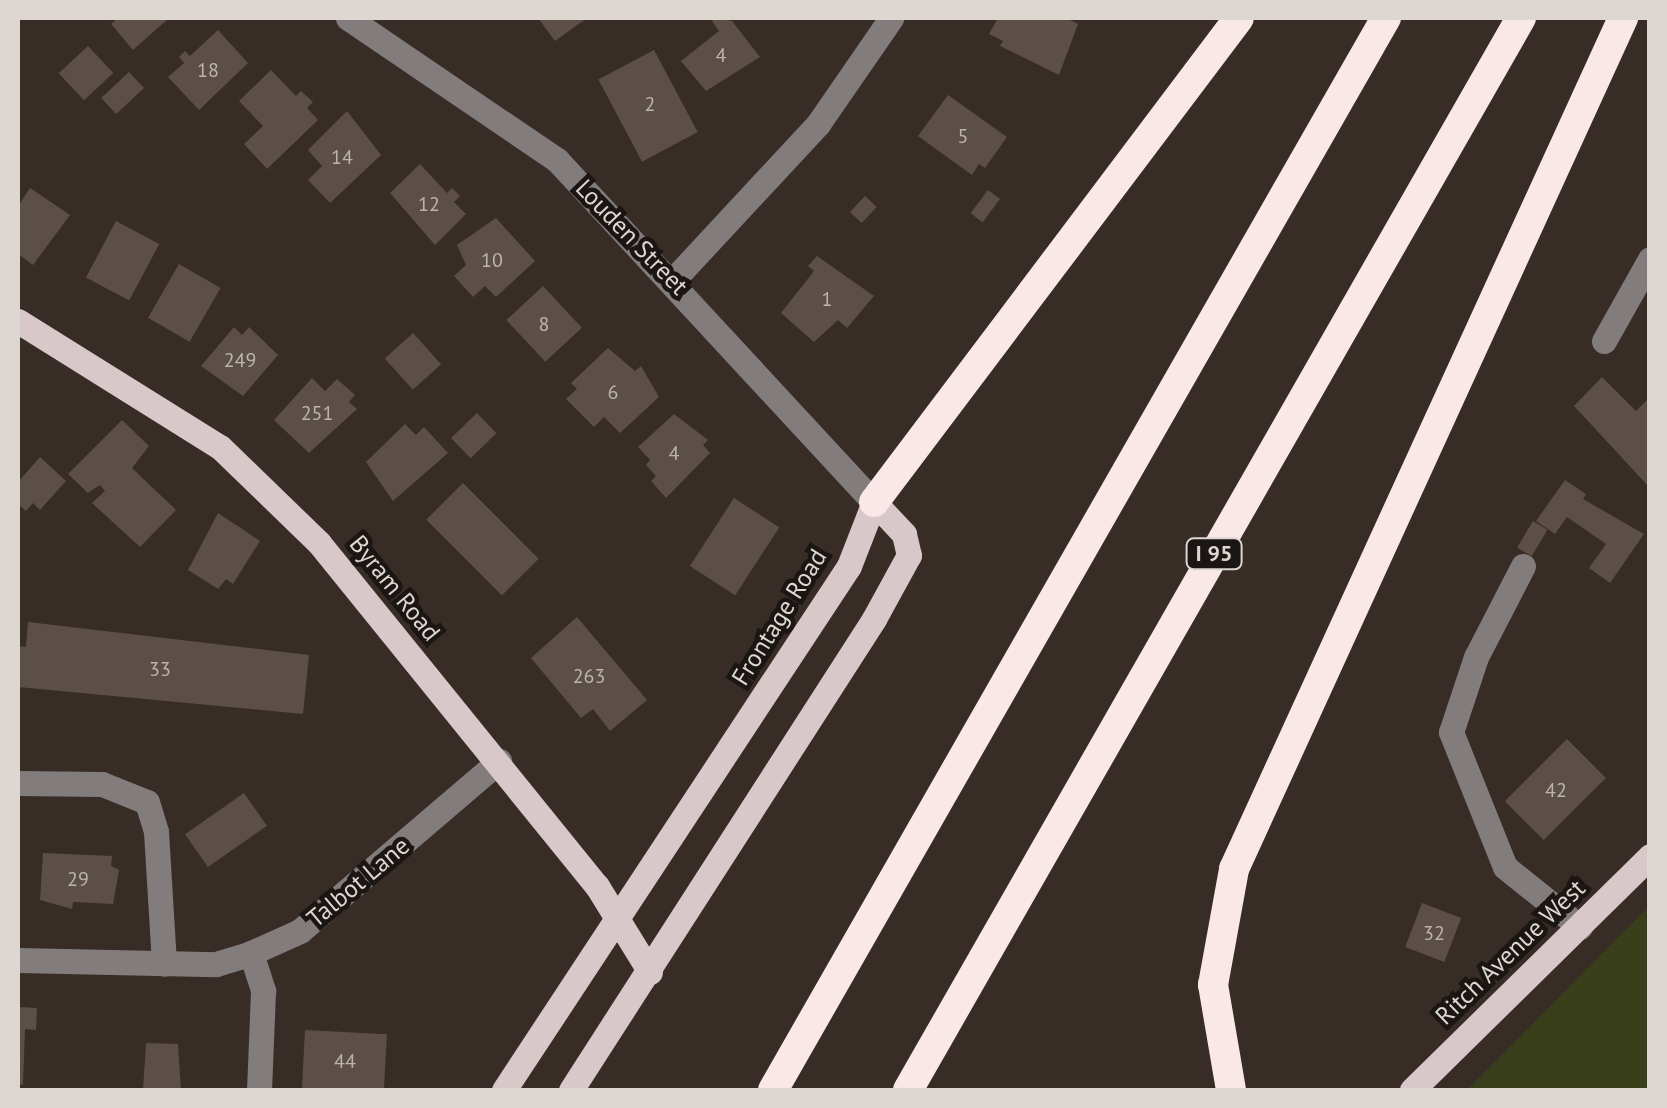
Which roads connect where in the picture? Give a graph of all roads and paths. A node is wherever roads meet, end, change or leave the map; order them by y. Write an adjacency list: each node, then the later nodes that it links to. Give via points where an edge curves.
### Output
1 (348, 18): 8 (street, Louden Street, via 558,160)
2 (891, 18): 8 (street, via 818,124)
3 (1239, 18): 11 (highway)
4 (1386, 18): 25 (highway)
5 (1521, 18): 26 (highway, I 95)
6 (1623, 18): 27 (highway, via 1234,869 1213,986)
7 (1650, 259): 10 (street)
8 (674, 279): 11 (street, Louden Street)
9 (18, 321): 13 (main road, Byram Road, via 168,411 260,483 319,543)
10 (1604, 340)
11 (874, 502): 16 (main road, Frontage Road, via 848,566); 21 (main road, via 904,534 908,555)
12 (1523, 566): 17 (street, via 1476,656 1451,732 1505,867)
13 (499, 762): 16 (main road, Byram Road); 18 (street, Talbot Lane, via 300,932)
14 (18, 783): 20 (street, via 102,784 147,802 156,832)
15 (1650, 856): 17 (main road, Ritch Avenue West)
16 (616, 913): 21 (main road, Byram Road); 23 (main road, Frontage Road)
17 (1580, 927): 28 (main road, Ritch Avenue West)
18 (251, 953): 20 (street, Talbot Lane, via 216,964); 22 (street, via 263,991)
19 (18, 960): 20 (street, Talbot Lane)
20 (164, 964)
21 (650, 972): 24 (main road)
22 (259, 1090)
23 (504, 1090)
24 (571, 1090)
25 (773, 1090)
26 (908, 1090)
27 (1231, 1090)
28 (1412, 1090)

